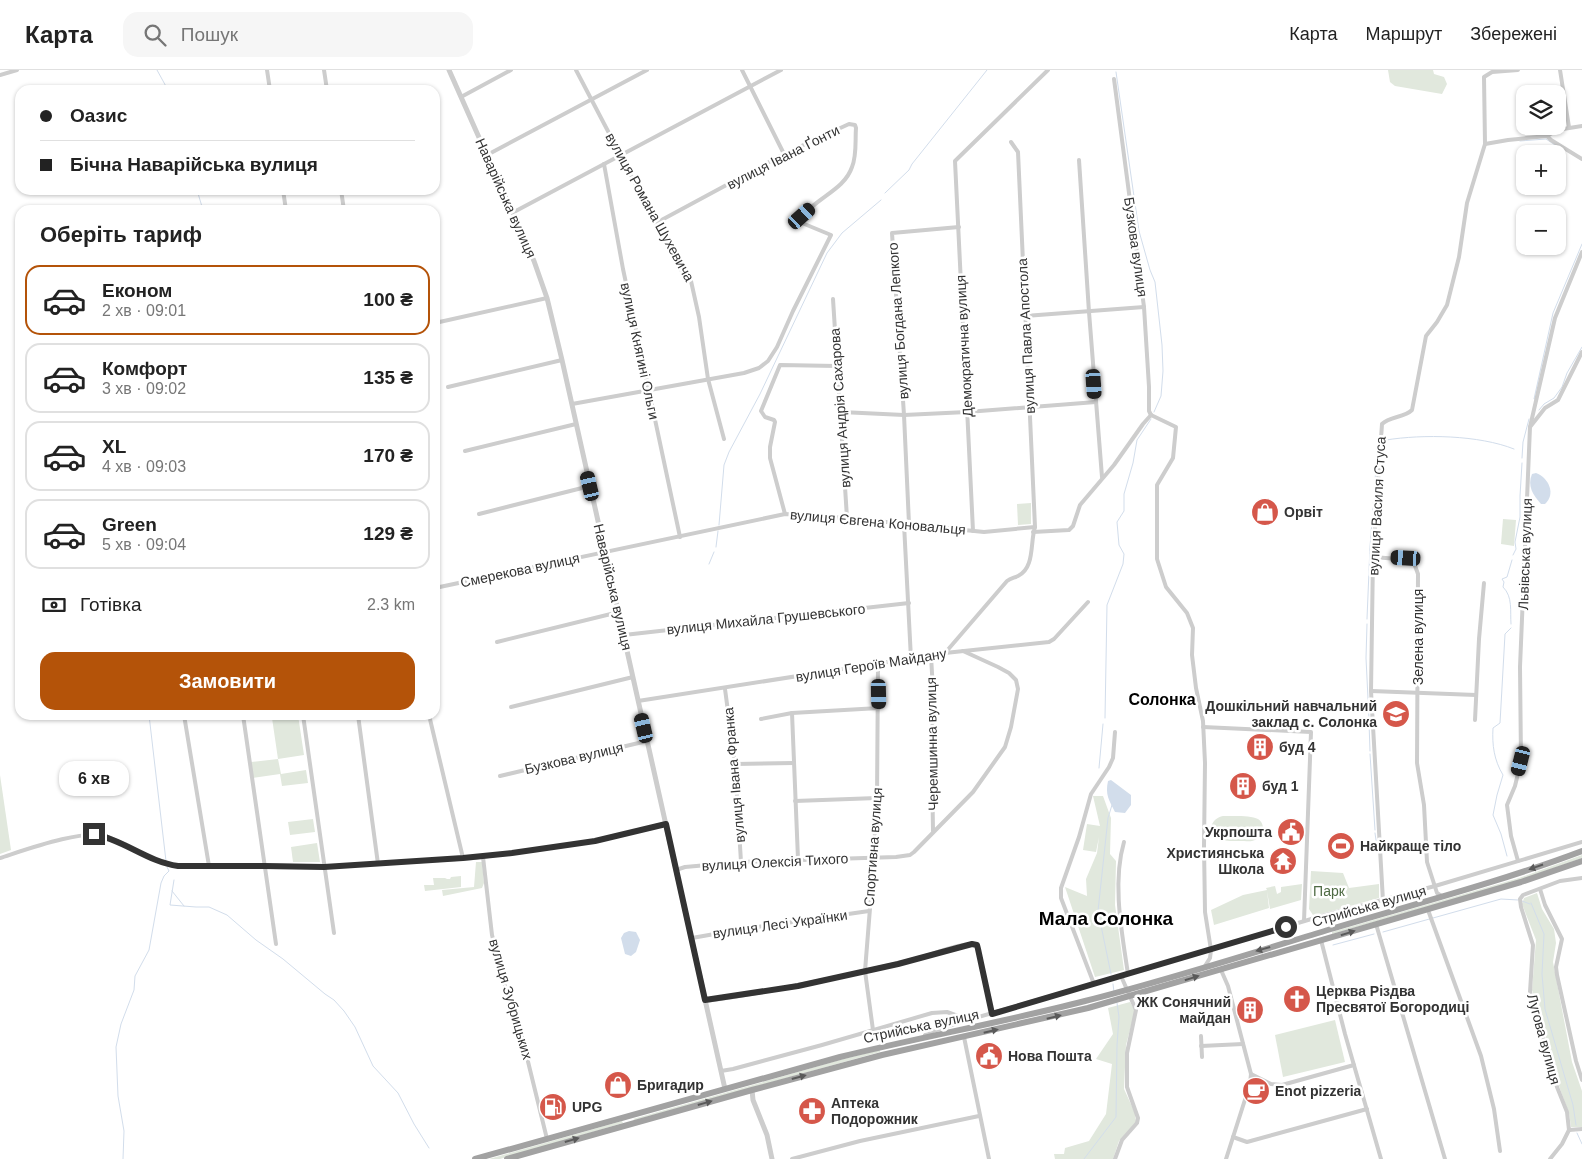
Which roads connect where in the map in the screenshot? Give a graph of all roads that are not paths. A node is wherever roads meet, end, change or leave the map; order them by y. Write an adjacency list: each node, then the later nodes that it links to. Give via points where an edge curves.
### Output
1 (17, 70): 13 (street)
2 (267, 70): 15 (street)
3 (324, 70): 16 (street)
4 (449, 70): 18 (street, Наварійська вулиця)
5 (511, 70): 18 (street)
6 (576, 70): 19 (street, вулиця Романа Шухевича)
7 (647, 70): 19 (street)
8 (742, 70): 17 (street)
9 (781, 70): 17 (street)
10 (1048, 70): 33 (street, Демократична вулиця, via 955,160)
11 (1518, 70): 24 (street, via 1492,72 1484,78)
12 (1560, 70): 21 (street)
13 (0, 75)
14 (1114, 79): 37 (street, Бузкова вулиця)
15 (269, 85)
16 (326, 85)
17 (751, 86): 25 (street); 27 (street)
18 (461, 97): 26 (street, Наварійська вулиця)
19 (591, 99): 26 (street); 27 (street, вулиця Романа Шухевича)
20 (1582, 126): 21 (street)
21 (1569, 127): 22 (street)
22 (1547, 136): 24 (street); 28 (street)
23 (1011, 142): 39 (street, вулиця Павла Апостола, via 1018,152)
24 (1485, 144): 69 (street, вулиця Василя Стуса, via 1467,203 1459,258 1447,305 1426,336 1412,410 1382,424)
25 (784, 154): 32 (street, вулиця Івана Ґонти); 44 (street, вулиця Івана Ґонти, via 849,124 855,125 853,165 849,175 801,219 802,223 831,236 777,347 759,368 744,374)
26 (487, 155): 31 (street, Наварійська вулиця)
27 (621, 156): 30 (street); 32 (street, вулиця Романа Шухевича)
28 (1582, 159)
29 (1079, 160): 38 (street)
30 (604, 164): 31 (street); 46 (street, вулиця Княгині Ольги)
31 (512, 213): 35 (street, Наварійська вулиця)
32 (656, 224): 44 (street, вулиця Романа Шухевича, via 693,286)
33 (959, 227): 51 (street, Демократична вулиця); 53 (street, вулиця Богдана Лепкого, via 892,233)
34 (1582, 252): 55 (street, Львівська вулиця, via 1555,318)
35 (547, 298): 40 (street); 42 (street, Наварійська вулиця)
36 (833, 299): 43 (street, вулиця Андрія Сахарова)
37 (1144, 307): 38 (street); 52 (street, Бузкова вулиця, via 1149,411)
38 (1089, 312): 39 (street); 47 (street)
39 (1025, 316): 49 (street, вулиця Павла Апостола)
40 (440, 322)
41 (1582, 352): 55 (street, via 1558,400 1545,408)
42 (562, 360): 45 (street); 48 (street, Наварійська вулиця)
43 (837, 366): 50 (street, вулиця Андрія Сахарова); 61 (street, via 780,365 761,411 762,415 774,420 770,458)
44 (708, 379): 46 (street); 56 (street, вулиця Романа Шухевича)
45 (448, 387)
46 (649, 390): 48 (street); 67 (street, вулиця Княгині Ольги)
47 (1096, 402): 49 (street, вулиця Богдана Лепкого); 58 (street)
48 (572, 404): 54 (street, Наварійська вулиця)
49 (1030, 406): 51 (street, вулиця Богдана Лепкого); 65 (street, вулиця Павла Апостола)
50 (841, 412): 53 (street, вулиця Богдана Лепкого); 62 (street, вулиця Андрія Сахарова)
51 (967, 412): 53 (street, вулиця Богдана Лепкого); 66 (street, Демократична вулиця)
52 (1152, 415): 58 (street); 98 (street, via 1176,427 1173,458 1157,485 1158,559 1166,588 1187,613 1193,628 1193,664)
53 (904, 416): 64 (street, вулиця Богдана Лепкого)
54 (576, 424): 57 (street); 59 (street, Наварійська вулиця)
55 (1530, 427): 116 (street, Львівська вулиця, via 1520,667 1521,761 1507,806)
56 (724, 439)
57 (465, 451)
58 (1102, 477): 65 (street, вулиця Євгена Коновальця, via 1080,505 1069,530)
59 (590, 486): 60 (street); 68 (street, Наварійська вулиця)
60 (479, 514)
61 (784, 514): 62 (street, вулиця Євгена Коновальця); 67 (street, вулиця Євгена Коновальця)
62 (847, 518): 63 (street, вулиця Євгена Коновальця)
63 (904, 524): 64 (street, вулиця Євгена Коновальця); 73 (street)
64 (910, 524): 66 (street, вулиця Євгена Коновальця)
65 (1034, 530): 66 (street, вулиця Євгена Коновальця); 78 (street, вулиця Павла Апостола, via 1027,568 1007,581)
66 (973, 531)
67 (680, 536): 68 (street, вулиця Євгена Коновальця)
68 (605, 551): 71 (street, Смерекова вулиця); 74 (street, Наварійська вулиця)
69 (1373, 557): 84 (street, вулиця Василя Стуса); 85 (street, Зелена вулиця, via 1411,560 1416,567)
70 (1484, 583): 86 (street)
71 (440, 587)
72 (1088, 602): 77 (street, вулиця Героїв Майдану, via 1049,642)
73 (909, 603): 75 (street, вулиця Михайла Грушевського); 80 (street)
74 (619, 612): 75 (street, Наварійська вулиця); 76 (street)
75 (624, 635): 82 (street, Наварійська вулиця)
76 (497, 642)
77 (963, 651): 78 (street, вулиця Героїв Майдану); 107 (street, вулиця Олексія Тихого, via 1010,673 1018,689 1005,747 973,792)
78 (945, 653): 79 (street, вулиця Героїв Майдану)
79 (931, 656): 80 (street, вулиця Героїв Майдану); 107 (street, Черемшинна вулиця)
80 (911, 659): 81 (street, вулиця Героїв Майдану)
81 (878, 664): 83 (street, вулиця Героїв Майдану); 89 (street, Спортивна вулиця)
82 (633, 677): 87 (street, Наварійська вулиця); 88 (street)
83 (726, 688): 87 (street, вулиця Героїв Майдану); 102 (street, вулиця Івана Франка)
84 (1371, 691): 85 (street, Зелена вулиця); 128 (street, вулиця Василя Стуса)
85 (1418, 694): 86 (street, Зелена вулиця); 125 (street, Зелена вулиця, via 1417,763 1424,805 1427,862)
86 (1476, 695): 97 (street)
87 (638, 701): 100 (street, Наварійська вулиця)
88 (511, 707)
89 (879, 708): 90 (street); 104 (street, Спортивна вулиця)
90 (792, 713): 91 (street); 101 (street)
91 (761, 719)
92 (185, 720): 120 (street)
93 (244, 720): 121 (street)
94 (304, 720): 122 (street)
95 (359, 720): 119 (street)
96 (430, 720): 113 (street)
97 (1475, 720)
98 (1203, 728): 132 (street, via 1311,732); 138 (street, via 1205,912)
99 (1115, 732): 146 (street, via 1110,767 1091,794 1061,888 1061,898)
100 (647, 741): 103 (street, Бузкова вулиця); 106 (street, Наварійська вулиця)
101 (794, 763): 102 (street); 105 (street)
102 (735, 764): 118 (street, вулиця Івана Франка)
103 (500, 776)
104 (877, 798): 105 (street); 114 (street, Спортивна вулиця)
105 (795, 801): 115 (street)
106 (666, 824): 111 (street, via 595,841); 123 (street, Наварійська вулиця)
107 (934, 831): 114 (street, вулиця Олексія Тихого, via 910,855)
108 (1124, 842): 144 (street, via 1118,903)
109 (1582, 842): 116 (street)
110 (1582, 851): 127 (highway, Стрийська вулиця, one-way to 127)
111 (483, 857): 113 (street); 168 (street, вулиця Зубрицьких, via 492,935)
112 (0, 858): 120 (street, via 68,838 94,834 106,836 167,864)
113 (463, 858): 119 (street)
114 (873, 858): 115 (street, вулиця Олексія Тихого); 130 (street, Спортивна вулиця)
115 (798, 859): 118 (street, вулиця Олексія Тихого)
116 (1518, 861): 125 (street)
117 (1582, 861): 131 (highway, Стрийська вулиця)
118 (741, 862): 123 (street, вулиця Олексія Тихого)
119 (378, 864): 122 (street)
120 (208, 866): 121 (street)
121 (264, 866): 122 (street); 137 (street)
122 (324, 867): 134 (street)
123 (676, 870): 135 (street, Наварійська вулиця)
124 (1582, 878): 126 (street, Лугова вулиця, via 1560,881)
125 (1435, 888): 127 (street); 128 (street); 129 (street, via 1435,896)
126 (1540, 889): 160 (street, Лугова вулиця, via 1562,939 1557,975); 166 (street, Лугова вулиця, via 1520,899 1533,945 1530,992 1567,1112)
127 (1444, 897): 129 (highway, Стрийська вулиця)
128 (1383, 901): 132 (street)
129 (1430, 901): 140 (highway, Стрийська вулиця, one-way to 140)
130 (869, 911): 135 (street, вулиця Лесі Українки); 143 (street, Спортивна вулиця)
131 (1430, 915): 133 (highway, Стрийська вулиця); 169 (street, via 1480,1056 1494,1109)
132 (1304, 922): 138 (street)
133 (1376, 924): 136 (highway, Стрийська вулиця, one-way to 133); 178 (street)
134 (334, 933)
135 (692, 938): 147 (street, Наварійська вулиця)
136 (1321, 940): 142 (highway, Стрийська вулиця); 157 (street)
137 (276, 944)
138 (1211, 950): 139 (street); 144 (street)
139 (1210, 958): 140 (street); 141 (street)
140 (1221, 962): 141 (highway, Стрийська вулиця)
141 (1205, 966): 153 (highway, Стрийська вулиця, via 1086,1001)
142 (1221, 970): 152 (highway, Стрийська вулиця, one-way to 142, via 1088,1008); 154 (street)
143 (864, 971): 147 (street, via 798,986); 148 (street, via 966,944 977,945); 150 (street, Спортивна вулиця)
144 (1128, 974): 145 (street)
145 (1121, 976): 146 (street); 175 (street, via 1136,1010 1126,1087 1138,1123 1120,1144)
146 (1094, 984): 148 (street)
147 (705, 1000): 158 (street, Наварійська вулиця)
148 (992, 1014): 149 (street)
149 (960, 1022): 150 (street, via 958,1016 938,1012); 153 (street, via 933,1030)
150 (873, 1030): 158 (street)
151 (1201, 1036): 155 (street)
152 (964, 1037): 162 (highway, Стрийська вулиця, one-way to 152); 164 (street)
153 (919, 1039): 161 (highway, Стрийська вулиця)
154 (1243, 1044): 155 (street); 159 (street)
155 (1201, 1046): 156 (street)
156 (1202, 1057)
157 (1354, 1065): 159 (street, via 1282,1085); 163 (street)
158 (721, 1070): 161 (street, Наварійська вулиця)
159 (1251, 1074): 167 (street)
160 (1582, 1080)
161 (725, 1089): 168 (highway, Стрийська вулиця)
162 (752, 1090): 171 (highway, Стрийська вулиця, one-way to 162); 172 (street)
163 (1367, 1109): 167 (street, via 1246,1142); 177 (street)
164 (980, 1116): 173 (street); 174 (street)
165 (1582, 1129): 166 (street)
166 (1569, 1130): 179 (street)
167 (1233, 1137): 176 (street)
168 (548, 1140): 170 (highway, Стрийська вулиця)
169 (1500, 1151)
170 (475, 1159)
171 (507, 1159)
172 (772, 1159)
173 (792, 1159)
174 (989, 1159)
175 (1114, 1159)
176 (1226, 1159)
177 (1381, 1159)
178 (1446, 1159)
179 (1550, 1159)

